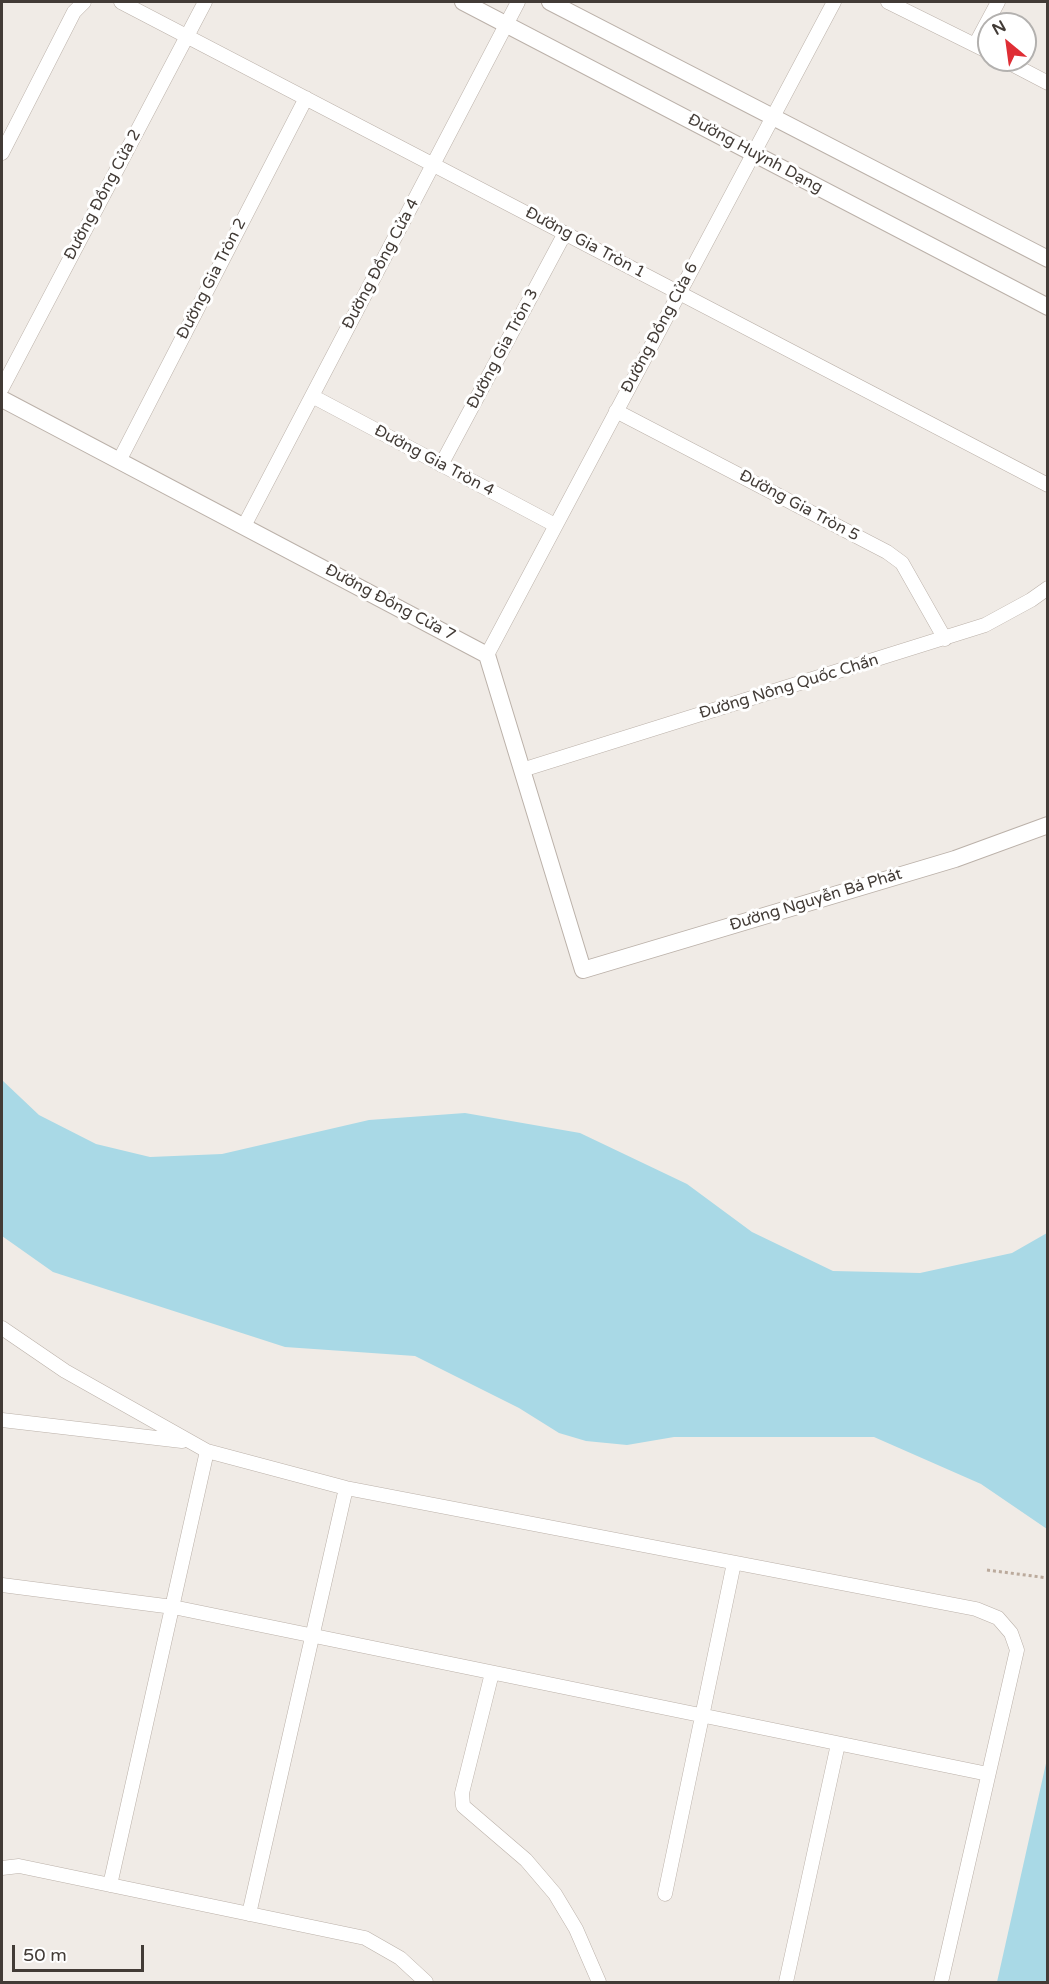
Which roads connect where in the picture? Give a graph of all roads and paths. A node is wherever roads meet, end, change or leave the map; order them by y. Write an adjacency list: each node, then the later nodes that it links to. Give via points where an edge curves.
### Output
1 (84, 2): 17 (street, via 74,12)
2 (122, 2): 11 (street, Đường Gia Tròn 1)
3 (205, 2): 11 (street, Đường Đồng Cửa 2)
4 (463, 2): 10 (street, Đường Huỳnh Dạng)
5 (518, 2): 10 (street, Đường Đồng Cửa 4)
6 (550, 2): 16 (street)
7 (834, 2): 16 (street, Đường Đồng Cửa 6)
8 (888, 2): 12 (street)
9 (998, 2): 12 (street)
10 (506, 24): 18 (street, Đường Huỳnh Dạng); 19 (street, Đường Đồng Cửa 4)
11 (186, 36): 15 (street, Đường Gia Tròn 1); 24 (street, Đường Đồng Cửa 2)
12 (975, 45)
13 (1026, 72): 14 (street)
14 (1047, 83)
15 (306, 98): 19 (street, Đường Gia Tròn 1); 28 (street, Đường Gia Tròn 2)
16 (773, 117): 18 (street, Đường Đồng Cửa 6); 21 (street)
17 (2, 153)
18 (753, 153): 22 (street, Đường Đồng Cửa 6); 23 (street, Đường Huỳnh Dạng)
19 (433, 164): 20 (street, Đường Gia Tròn 1); 25 (street, Đường Đồng Cửa 4)
20 (565, 233): 22 (street, Đường Gia Tròn 1); 29 (street, Đường Gia Tròn 3)
21 (1047, 259)
22 (679, 293): 27 (street, Đường Đồng Cửa 6); 30 (street, Đường Gia Tròn 1)
23 (1047, 307)
24 (2, 388)
25 (312, 396): 29 (street, Đường Gia Tròn 4); 32 (street, Đường Đồng Cửa 4)
26 (2, 399): 28 (street, Đường Đồng Cửa 7)
27 (616, 411): 31 (street, Đường Đồng Cửa 6); 34 (street, Đường Gia Tròn 5, via 887,552 902,563 917,585)
28 (119, 461): 32 (street, Đường Đồng Cửa 7)
29 (441, 465): 31 (street, Đường Gia Tròn 4)
30 (1047, 485)
31 (555, 525): 35 (street, Đường Đồng Cửa 6)
32 (244, 526): 35 (street, Đường Đồng Cửa 7)
33 (1047, 588): 34 (street, Đường Nông Quốc Chấn, via 985,625)
34 (945, 639): 36 (street, Đường Nông Quốc Chấn)
35 (486, 655): 36 (street)
36 (522, 770): 37 (street, Đường Nguyễn Bá Phát, via 583,970 955,859)
37 (1047, 825)
38 (2, 1328): 40 (street, via 65,1371)
39 (2, 1420): 40 (street)
40 (190, 1442): 41 (street)
41 (207, 1451): 42 (street); 47 (street)
42 (346, 1488): 43 (street); 48 (street)
43 (734, 1563): 50 (street); 52 (street, via 976,1609 998,1618 1011,1633 1017,1650)
44 (987, 1570): 45 (path)
45 (1047, 1578)
46 (2, 1585): 47 (street)
47 (173, 1607): 48 (street); 54 (street)
48 (312, 1635): 49 (street); 56 (street)
49 (492, 1672): 50 (street); 58 (street, via 462,1793 463,1806 526,1860 555,1894 576,1929)
50 (702, 1716): 51 (street); 55 (street)
51 (838, 1744): 52 (street); 59 (street)
52 (988, 1774): 60 (street)
53 (2, 1868): 54 (street, via 20,1866)
54 (110, 1885): 56 (street)
55 (665, 1894)
56 (249, 1914): 57 (street, via 365,1938 400,1958)
57 (426, 1983)
58 (599, 1983)
59 (786, 1983)
60 (941, 1983)

